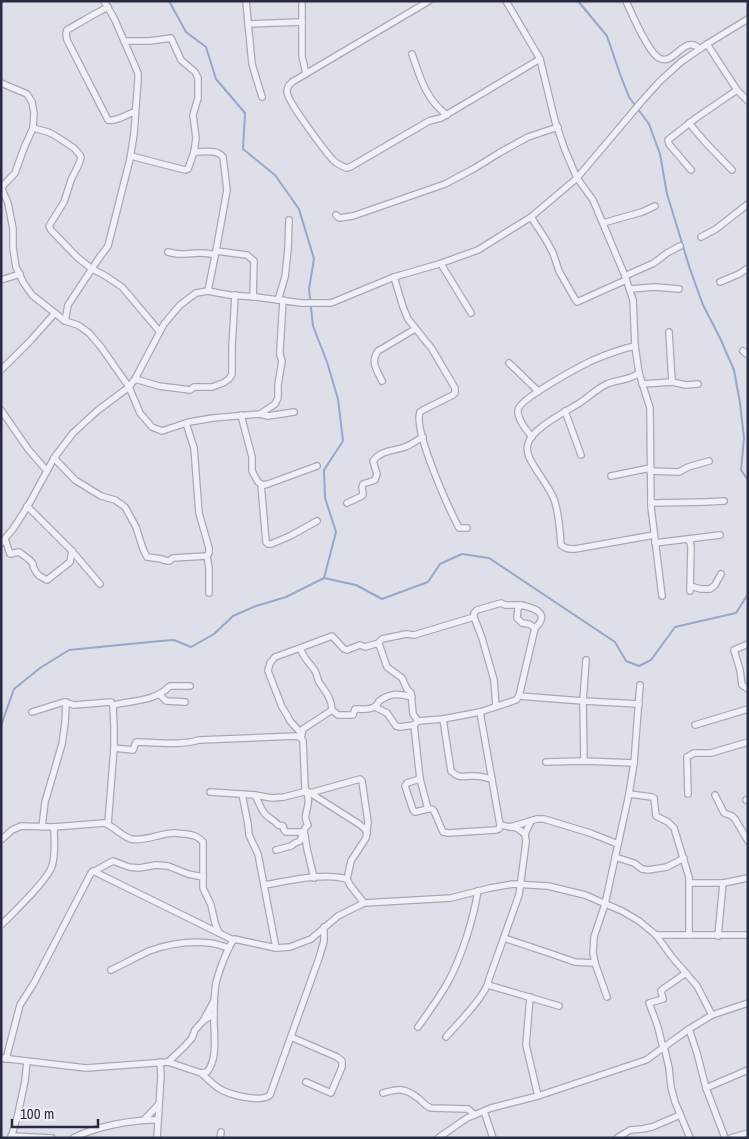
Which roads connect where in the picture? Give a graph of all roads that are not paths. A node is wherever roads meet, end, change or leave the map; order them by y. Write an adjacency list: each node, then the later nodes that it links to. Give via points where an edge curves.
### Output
1 (104, 1): 7 (street)
2 (246, 1): 10 (street)
3 (302, 1): 9 (street)
4 (430, 1): 16 (street)
5 (506, 1): 15 (street)
6 (626, 1): 13 (street, via 658,58 671,57 693,44)
7 (108, 7): 11 (street); 22 (street, via 68,30 67,40 108,120)
8 (748, 19): 12 (street)
9 (302, 22): 10 (street); 16 (street, via 302,56)
10 (248, 24): 20 (street, via 252,64)
11 (124, 42): 22 (street, via 138,73); 27 (street, via 171,38 181,60 195,72 198,98 193,115)
12 (707, 44): 13 (street); 19 (street)
13 (700, 49): 31 (street, via 659,82)
14 (412, 54): 23 (street, via 424,89)
15 (540, 59): 23 (street); 25 (street)
16 (306, 74): 23 (street, via 288,86 288,98 316,139 338,164 346,168)
17 (1, 83): 26 (street, via 27,94 33,107)
18 (748, 90): 19 (street)
19 (739, 92): 21 (street); 24 (street)
20 (262, 97)
21 (748, 101)
22 (135, 112): 28 (street)
23 (447, 114)
24 (689, 123): 29 (street, via 668,140); 30 (street)
25 (558, 127): 31 (street); 35 (street, via 528,137 434,188 353,216 339,218)
26 (34, 128): 32 (street, via 15,173); 44 (street, via 54,135 80,155 80,164 64,202 49,226 77,257)
27 (194, 152): 28 (street, via 190,166 185,170); 42 (street, via 218,152 223,157 227,190)
28 (131, 156): 44 (street, via 108,246)
29 (691, 170)
30 (732, 170)
31 (577, 178): 36 (street); 38 (street, via 593,200)
32 (1, 188): 46 (street, via 8,204 16,266)
33 (748, 204): 39 (street)
34 (655, 206): 38 (street)
35 (336, 214)
36 (531, 216): 43 (street, via 478,250); 48 (street, via 577,302)
37 (289, 220): 56 (street)
38 (603, 223): 48 (street)
39 (701, 237)
40 (680, 246): 48 (street)
41 (168, 252): 42 (street)
42 (216, 253): 53 (street); 55 (street, via 247,255 254,261)
43 (441, 264): 47 (street); 58 (street)
44 (92, 268): 59 (street, via 68,305); 61 (street, via 122,287)
45 (748, 268): 50 (street)
46 (20, 274): 49 (street); 57 (street, via 32,295)
47 (394, 278): 56 (street, via 332,303); 60 (street, via 403,307)
48 (625, 278): 52 (street)
49 (1, 280)
50 (720, 282)
51 (679, 288): 52 (street)
52 (630, 289): 63 (street)
53 (208, 291): 54 (street); 61 (street, via 196,292 180,305)
54 (235, 295): 55 (street); 67 (street, via 232,374 229,379 212,388 194,387 190,390)
55 (253, 297): 56 (street)
56 (281, 300): 77 (street, via 282,361 278,398)
57 (55, 313): 59 (street); 65 (street)
58 (471, 313)
59 (65, 321): 72 (street, via 90,334)
60 (415, 329): 68 (street, via 374,356); 80 (street, via 432,349 455,388 453,395 420,412 418,417)
61 (160, 332): 67 (street)
62 (669, 332): 69 (street)
63 (635, 346): 66 (street); 73 (street, via 592,361)
64 (509, 363): 73 (street)
65 (1, 370)
66 (639, 372): 70 (street); 76 (street, via 606,385)
67 (135, 379): 72 (street)
68 (382, 382)
69 (672, 382): 70 (street); 71 (street)
70 (642, 384): 86 (street, via 650,408)
71 (698, 384)
72 (129, 387): 79 (street, via 140,413 152,427 162,431); 83 (street, via 73,433)
73 (538, 391): 81 (street, via 518,410 523,426)
74 (1, 410): 87 (street)
75 (294, 412): 77 (street)
76 (565, 412): 81 (street); 82 (street)
77 (260, 414): 78 (street)
78 (241, 415): 79 (street); 89 (street, via 252,457 252,471)
79 (186, 423): 102 (street, via 194,448 199,513 210,548)
80 (423, 437): 92 (street, via 407,446 377,455 373,460 377,474 375,480 363,484 362,496); 95 (street, via 448,506 460,528)
81 (532, 437): 96 (street, via 527,452 553,498 562,547 575,549)
82 (581, 455)
83 (54, 458): 87 (street); 102 (street, via 76,480 126,508 147,557 169,561)
84 (709, 461): 86 (street, via 679,472)
85 (316, 466): 89 (street)
86 (650, 470): 88 (street); 91 (street)
87 (47, 471): 93 (street)
88 (611, 476)
89 (261, 484): 94 (street, via 268,544)
90 (724, 502): 91 (street)
91 (651, 503): 96 (street)
92 (347, 504)
93 (27, 506): 99 (street); 101 (street)
94 (317, 521)
95 (467, 528)
96 (654, 535): 100 (street)
97 (720, 535): 98 (street)
98 (688, 540): 100 (street); 103 (street, via 691,547 690,588 710,589)
99 (3, 541): 101 (street, via 10,554 19,552 31,561 36,574 47,580 70,562)
100 (655, 544): 106 (street)
101 (72, 551): 104 (street)
102 (207, 556): 105 (street)
103 (721, 574)
104 (100, 584)
105 (209, 593)
106 (662, 596)
107 (521, 605): 108 (street, via 501,603 477,610); 109 (street, via 517,618); 109 (street, via 534,608 541,615)
108 (474, 618): 110 (street, via 414,635 382,639); 125 (street, via 494,680)
109 (535, 628): 118 (street)
110 (377, 644): 112 (street, via 347,650 332,636); 119 (street, via 388,667 403,680)
111 (748, 644): 116 (street, via 734,650 742,685)
112 (300, 648): 128 (street, via 327,692); 134 (street, via 275,658 268,671 282,707)
113 (586, 660): 120 (street)
114 (640, 685): 123 (street)
115 (190, 686): 117 (street, via 170,686)
116 (748, 689)
117 (160, 695): 122 (street, via 166,701); 124 (street)
118 (519, 696): 120 (street); 125 (street)
119 (412, 697): 126 (street, via 400,693 387,696); 132 (street)
120 (583, 701): 123 (street); 137 (street)
121 (66, 702): 124 (street, via 111,702); 129 (street); 153 (street, via 62,744 45,802)
122 (185, 702)
123 (639, 704): 139 (street)
124 (113, 705): 136 (street)
125 (496, 706): 130 (street)
126 (375, 707): 128 (street, via 354,709 353,715 338,715); 132 (street, via 387,713 398,727)
127 (748, 709): 133 (street)
128 (332, 710): 134 (street, via 303,729)
129 (32, 712)
130 (480, 712): 131 (street); 141 (street)
131 (443, 719): 132 (street); 141 (street, via 451,772 455,776)
132 (416, 723): 140 (street)
133 (695, 724)
134 (301, 736): 136 (street, via 136,742 133,750); 143 (street)
135 (748, 742): 146 (street, via 687,757)
136 (114, 748): 151 (street)
137 (584, 760): 138 (street); 139 (street)
138 (546, 762)
139 (634, 763): 145 (street)
140 (420, 779): 149 (street); 149 (street, via 405,786 412,810)
141 (492, 779): 152 (street)
142 (210, 792): 144 (street)
143 (308, 792): 147 (street, via 272,798); 158 (street, via 308,823); 159 (street, via 359,824); 159 (street, via 362,780)
144 (242, 794): 147 (street); 175 (street, via 249,835 258,854)
145 (629, 794): 163 (street); 166 (street, via 654,798 656,816 674,828)
146 (688, 794)
147 (255, 795): 158 (street, via 266,815 286,832)
148 (715, 795): 162 (street, via 724,813 735,819)
149 (428, 809): 152 (street, via 434,811 446,834 496,830)
150 (531, 821): 155 (street); 160 (street); 163 (street, via 544,819)
151 (108, 824): 154 (street); 168 (street, via 131,839 174,833 200,838 203,842)
152 (500, 825): 155 (street)
153 (42, 827): 154 (street); 157 (street, via 21,826)
154 (54, 827): 179 (street, via 52,868)
155 (510, 827): 160 (street)
156 (1, 830): 157 (street)
157 (11, 830): 161 (street)
158 (304, 832): 164 (street, via 300,841); 169 (street)
159 (367, 833): 171 (street, via 351,861)
160 (525, 834): 174 (street)
161 (1, 840)
162 (748, 841)
163 (618, 844): 165 (street)
164 (276, 850)
165 (615, 857): 166 (street, via 648,870 667,867); 178 (street)
166 (684, 858): 172 (street)
167 (93, 871): 168 (street, via 113,862 139,868 168,866); 181 (street); 207 (street, via 20,1005)
168 (203, 877): 181 (street, via 203,888)
169 (314, 878): 171 (street, via 334,876); 175 (street)
170 (748, 878): 173 (street)
171 (347, 879): 177 (street)
172 (690, 882): 173 (street); 183 (street)
173 (723, 883): 185 (street)
174 (521, 884): 176 (street); 178 (street, via 548,886); 186 (street)
175 (264, 885): 189 (street)
176 (478, 891): 177 (street, via 451,898); 202 (street, via 466,938 448,983)
177 (364, 903): 180 (street, via 338,916)
178 (605, 904): 182 (street, via 639,921); 190 (street, via 594,937)
179 (1, 925)
180 (324, 928): 189 (street, via 311,939 290,948); 205 (street, via 324,941)
181 (219, 933): 187 (street)
182 (656, 935): 183 (street); 192 (street)
183 (689, 935): 185 (street)
184 (748, 935): 185 (street)
185 (718, 936)
186 (504, 938): 190 (street, via 575,962); 193 (street)
187 (233, 940): 188 (street); 189 (street)
188 (229, 948): 191 (street, via 197,942 166,946); 196 (street, via 217,979)
189 (276, 948)
190 (595, 963): 195 (street)
191 (111, 970)
192 (686, 973): 200 (street, via 697,986); 206 (street, via 662,989 663,998 649,1003)
193 (488, 985): 194 (street); 204 (street)
194 (530, 997): 198 (street); 216 (street, via 526,1045)
195 (607, 997)
196 (215, 1000): 199 (street); 201 (street)
197 (748, 1003): 200 (street)
198 (559, 1006)
199 (214, 1014): 201 (street); 212 (street, via 213,1063 207,1072)
200 (712, 1015): 203 (street)
201 (203, 1021): 210 (street, via 184,1048)
202 (418, 1028)
203 (689, 1030): 206 (street); 214 (street)
204 (446, 1037)
205 (291, 1038): 212 (street, via 267,1098 236,1096 219,1088); 213 (street, via 342,1061 331,1093)
206 (664, 1047): 216 (street, via 646,1060); 220 (street)
207 (3, 1058): 208 (street)
208 (27, 1061): 209 (street, via 86,1068); 224 (street)
209 (160, 1062): 210 (street); 217 (street)
210 (168, 1062): 212 (street)
211 (748, 1070): 214 (street)
212 (201, 1073)
213 (306, 1082)
214 (706, 1088): 232 (street)
215 (383, 1093): 219 (street, via 401,1089 426,1106 468,1109)
216 (538, 1096): 218 (street)
217 (158, 1105): 221 (street); 222 (street)
218 (484, 1111): 219 (street); 229 (street)
219 (475, 1115): 228 (street)
220 (680, 1115): 230 (street, via 652,1127 630,1130); 231 (street)
221 (144, 1120): 222 (street); 226 (street, via 106,1127)
222 (157, 1120): 227 (street)
223 (748, 1133): 233 (street)
224 (11, 1137): 225 (street)
225 (52, 1138)
226 (73, 1138)
227 (157, 1138)
228 (438, 1138)
229 (494, 1138)
230 (617, 1138)
231 (690, 1138)
232 (725, 1138)
233 (731, 1138)

